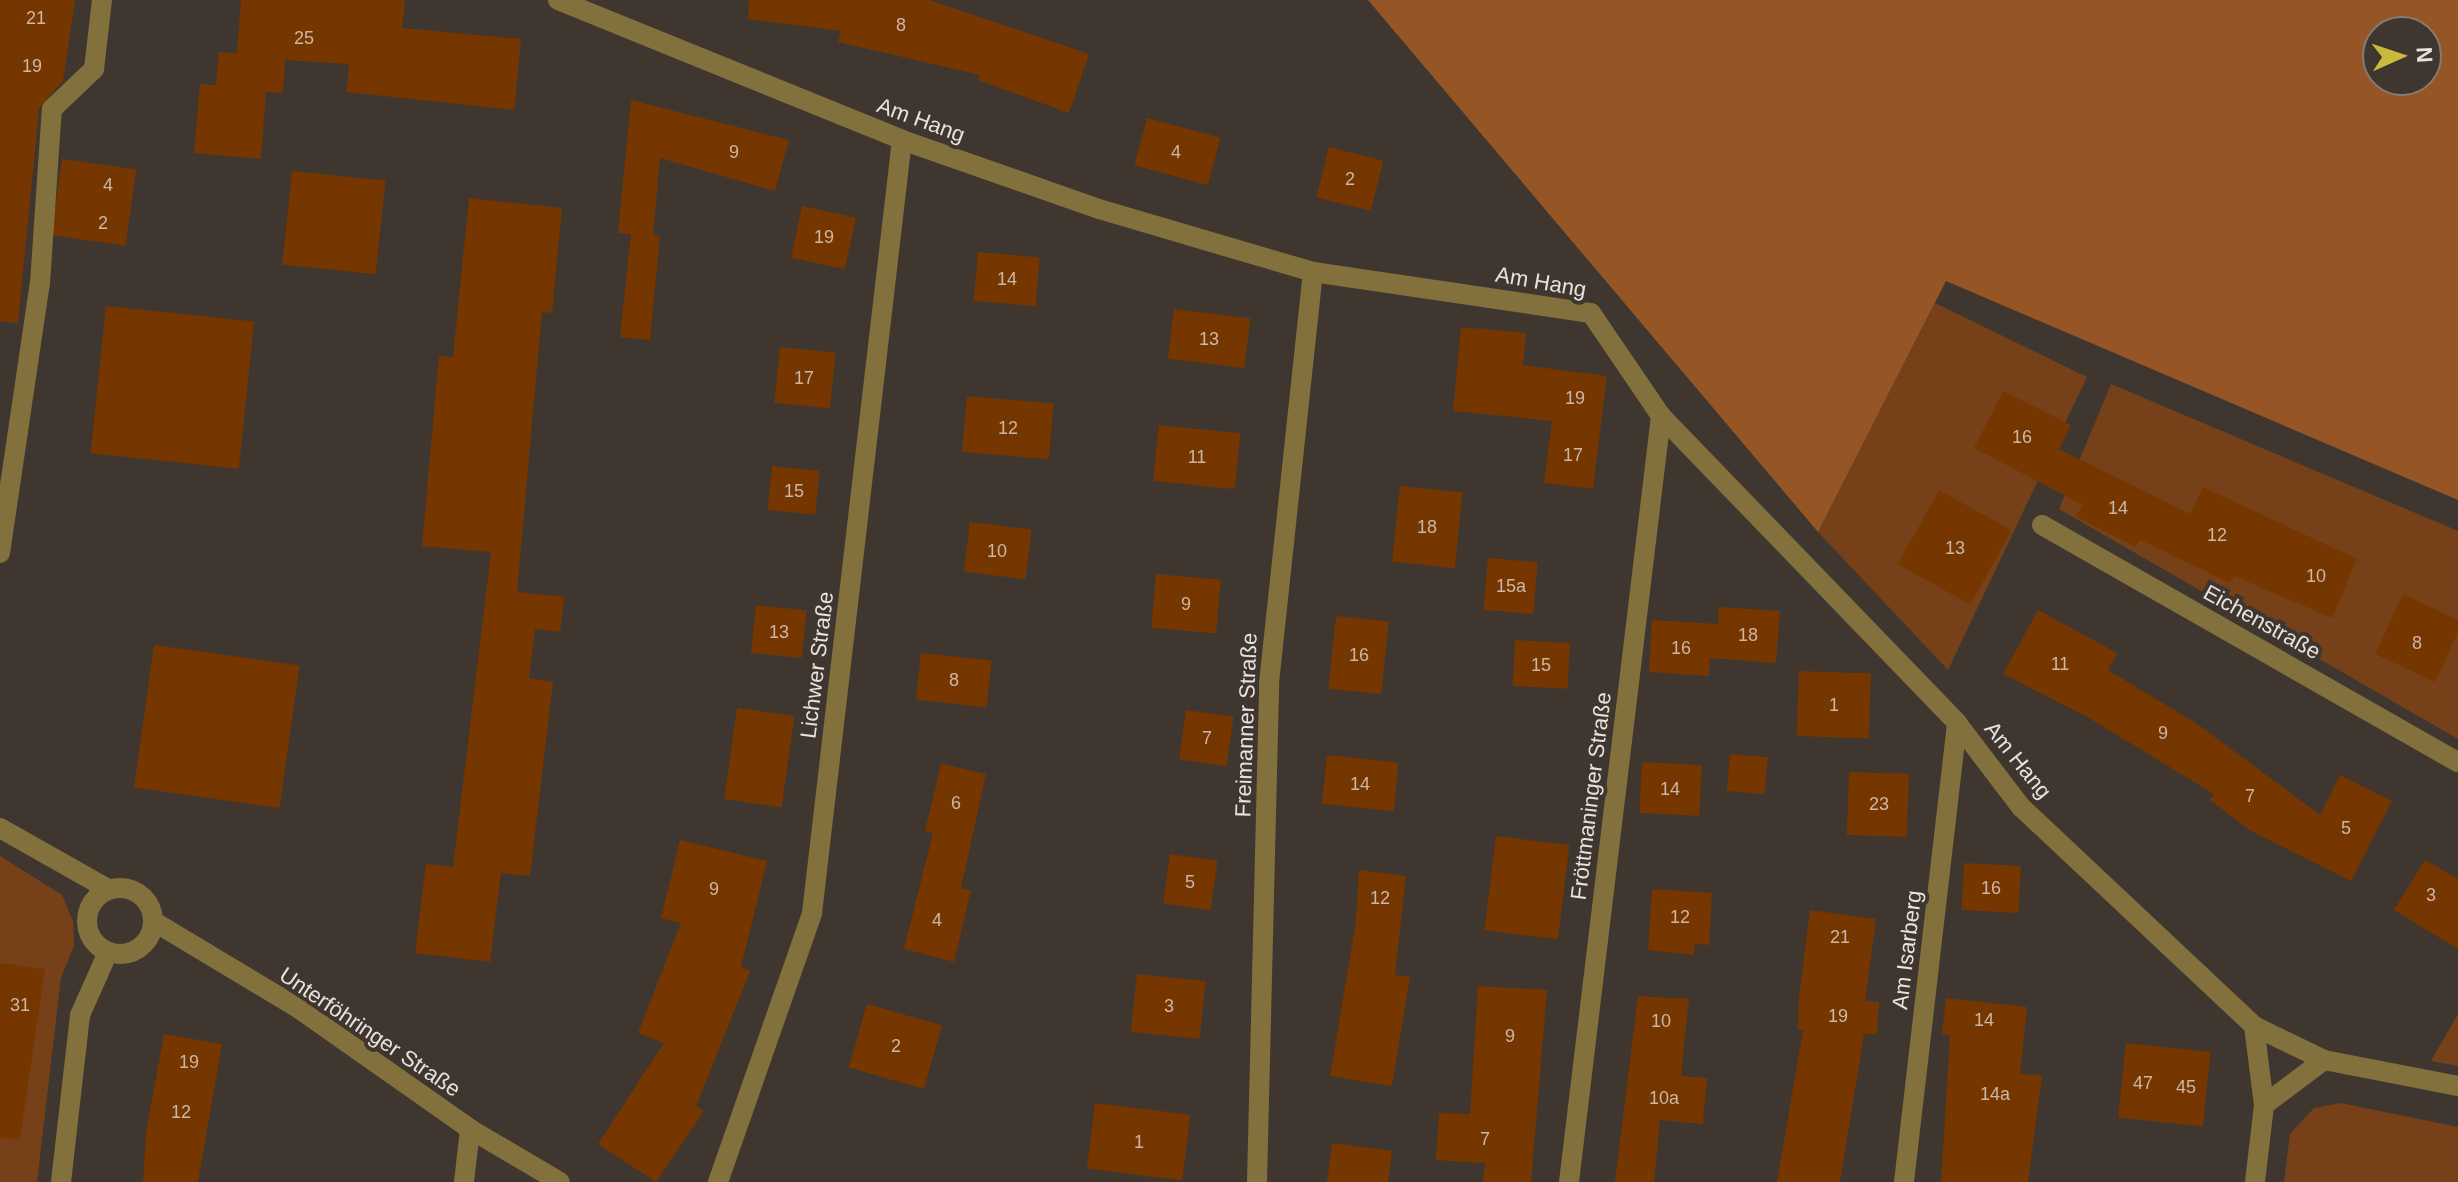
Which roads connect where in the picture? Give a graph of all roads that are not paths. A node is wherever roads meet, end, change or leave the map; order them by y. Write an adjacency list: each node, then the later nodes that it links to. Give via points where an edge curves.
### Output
1 (102, 0): 7 (street, via 94,69 52,109 40,283)
2 (558, 0): 3 (street, Am Hang)
3 (902, 140): 4 (street, Am Hang, via 1099,209); 22 (street, Lichwer Straße, via 812,913)
4 (1313, 272): 5 (street, Am Hang, via 1591,313); 23 (street, Freimanner Straße, via 1269,683)
5 (1661, 416): 8 (street, Am Hang); 24 (street, Fröttmaninger Straße)
6 (2042, 525): 9 (street, Eichenstraße)
7 (0, 553)
8 (1957, 723): 14 (street, Am Hang, via 2021,807); 25 (street, Am Isarberg)
9 (2458, 762)
10 (0, 828): 11 (street)
11 (108, 889): 12 (street, via 135,891 148,903); 13 (street, via 93,900 86,918 91,939)
12 (153, 921): 13 (street, via 138,949); 18 (street, Unterföhringer Straße, via 298,1008)
13 (108, 952): 19 (street, via 80,1015)
14 (2254, 1026): 15 (street, Am Hang); 17 (street)
15 (2324, 1060): 16 (street, Am Hang); 17 (street)
16 (2458, 1086)
17 (2264, 1105): 26 (street)
18 (470, 1129): 20 (street); 21 (street, Unterföhringer Straße)
19 (61, 1182)
20 (464, 1182)
21 (560, 1182)
22 (718, 1182)
23 (1257, 1182)
24 (1569, 1182)
25 (1904, 1182)
26 (2255, 1182)

